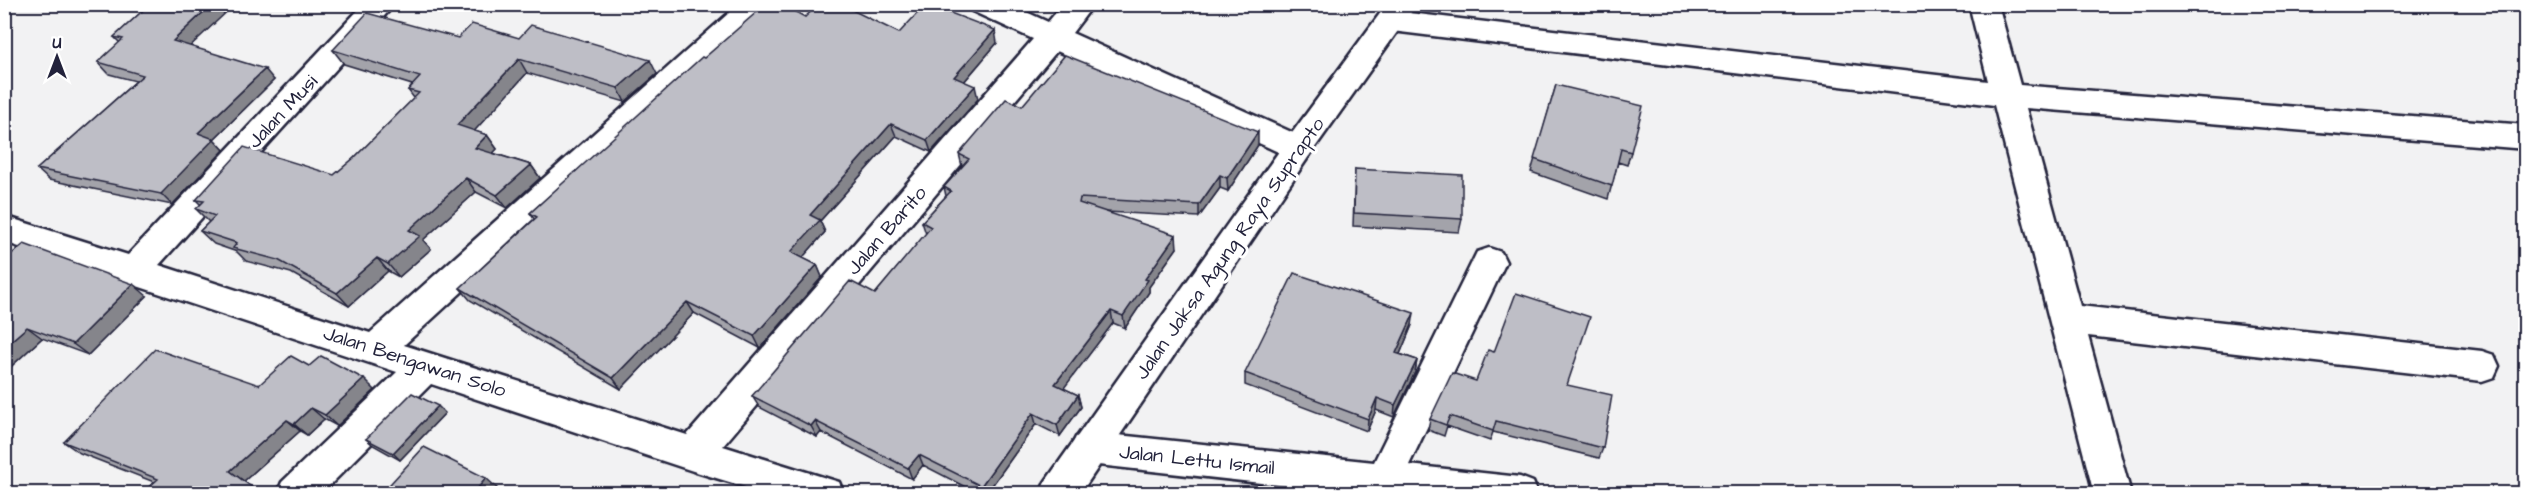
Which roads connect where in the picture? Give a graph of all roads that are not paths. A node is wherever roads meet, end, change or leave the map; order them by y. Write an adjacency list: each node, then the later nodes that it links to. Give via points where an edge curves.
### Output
1 (381, 4): 14 (street, Jalan Musi)
2 (758, 4): 16 (street)
3 (982, 4): 7 (street)
4 (1080, 4): 7 (street, Jalan Barito)
5 (1983, 4): 8 (street)
6 (1397, 13): 8 (street); 10 (street, Jalan Jaksa Agung Raya Suprapto)
7 (1052, 36): 10 (street); 20 (street, Jalan Barito)
8 (2007, 95): 9 (street); 15 (street)
9 (2526, 137)
10 (1298, 148): 19 (street, Jalan Jaksa Agung Raya Suprapto)
11 (19, 233): 12 (street); 14 (street, Jalan Bengawan Solo)
12 (4, 262)
13 (1489, 262): 21 (street)
14 (134, 270): 16 (street, Jalan Bengawan Solo)
15 (2067, 319): 18 (street); 26 (street)
16 (377, 348): 17 (street, Jalan Bengawan Solo)
17 (427, 365): 20 (street, Jalan Bengawan Solo); 22 (street)
18 (2482, 366)
19 (1089, 448): 21 (street, Jalan Lettu Ismail); 24 (street, Jalan Jaksa Agung Raya Suprapto)
20 (693, 455): 23 (street, Jalan Bengawan Solo)
21 (1384, 479): 25 (street, Jalan Lettu Ismail)
22 (296, 494)
23 (826, 494)
24 (1058, 494)
25 (1520, 494)
26 (2113, 494)

